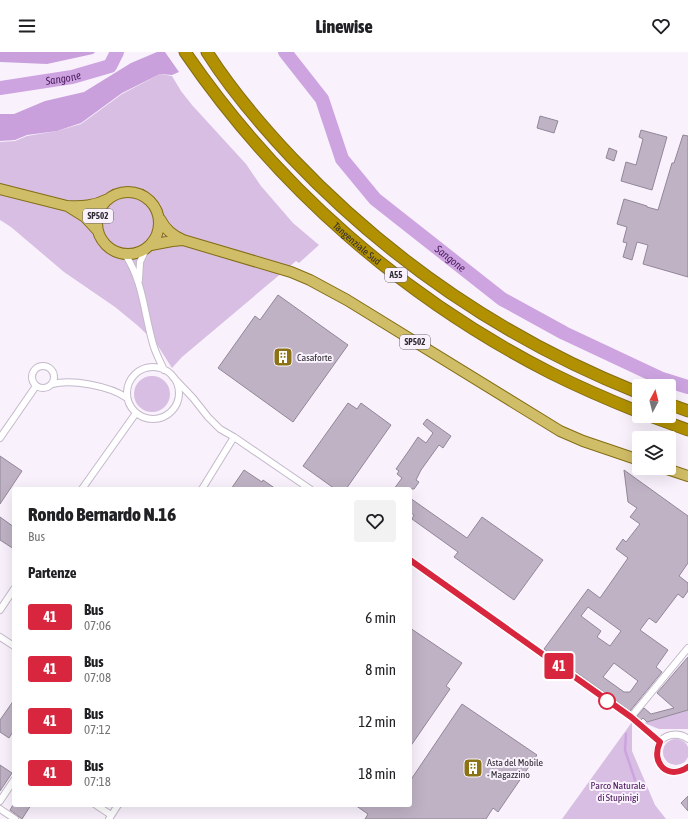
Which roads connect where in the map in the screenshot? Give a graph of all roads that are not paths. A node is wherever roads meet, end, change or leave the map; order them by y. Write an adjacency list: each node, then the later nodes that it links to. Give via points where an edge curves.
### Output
1 (185, 52): 19 (highway, Tangenziale Sud / A55, via 230,113 267,156 335,225 381,265 464,323 508,349 580,387)
2 (207, 52): 16 (highway, Tangenziale Sud / A55, via 247,107 317,184 412,266 463,302 514,333 584,370)
3 (0, 189): 5 (main road, SP502)
4 (110, 198): 5 (main road, SP502, via 89,206); 6 (main road, SP502, via 124,192 141,194 153,204); 7 (main road, SP502, via 100,210)
5 (67, 206): 7 (main road, SP502, via 85,217)
6 (160, 219): 8 (main road, SP502, via 166,229); 9 (main road, via 159,231)
7 (98, 232): 10 (main road, SP502, via 108,247)
8 (183, 240): 9 (main road, SP502); 26 (main road, SP502, via 310,280 347,300 560,431)
9 (149, 247): 10 (main road, SP502); 11 (street, via 140,262)
10 (125, 254): 11 (street)
11 (139, 283): 12 (street, via 153,345)
12 (164, 370): 13 (street); 17 (street, via 155,367 139,371 129,383)
13 (174, 377): 21 (street, via 179,395 173,410 159,418 151,419); 24 (street, via 208,417 220,429)
14 (52, 384): 15 (street, via 46,388); 15 (street, via 52,370 42,367 36,370 33,376); 17 (street, via 67,381 96,386 111,389)
15 (36, 386): 25 (street)
16 (632, 390)
17 (127, 398): 21 (street)
18 (676, 407): 20 (highway)
19 (632, 409)
20 (688, 411)
21 (136, 412): 29 (street)
22 (669, 423): 23 (highway)
23 (688, 430)
24 (234, 437): 30 (street); 31 (street)
25 (0, 438)
26 (632, 458)
27 (676, 472): 28 (main road)
28 (688, 476)
29 (83, 487)
30 (203, 487)
31 (307, 487)
32 (412, 561): 38 (street)
33 (12, 592): 34 (street)
34 (0, 610)
35 (0, 637): 36 (street)
36 (12, 645)
37 (688, 648): 38 (street)
38 (631, 717): 40 (street)
39 (688, 739): 40 (street, via 676,734)
40 (660, 742): 41 (street, via 656,755 662,767 674,772)
41 (688, 767)
42 (12, 783): 43 (street)
43 (0, 801)
44 (98, 807): 47 (street)
45 (117, 807): 47 (street)
46 (0, 809): 48 (street)
47 (110, 817)
48 (15, 819)

